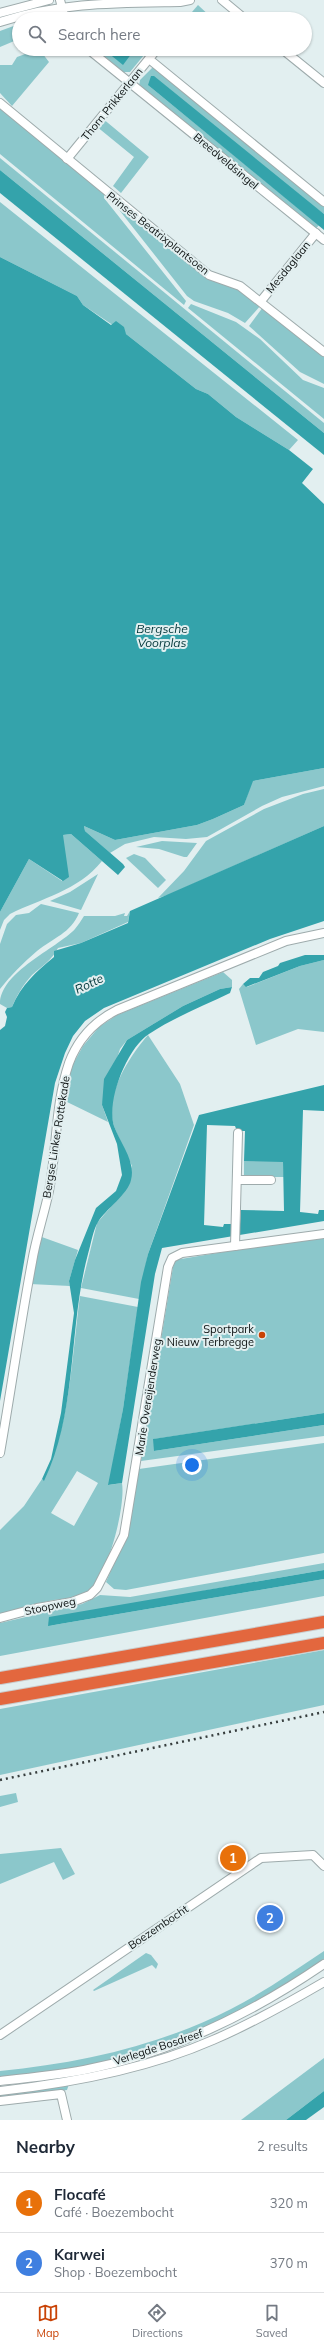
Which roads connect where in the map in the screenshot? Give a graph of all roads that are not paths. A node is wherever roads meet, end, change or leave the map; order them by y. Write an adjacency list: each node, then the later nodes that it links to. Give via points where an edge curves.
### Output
1 (49, 0): 7 (street)
2 (190, 0): 4 (street)
3 (222, 0): 6 (street)
4 (61, 3): 5 (street)
5 (33, 12)
6 (237, 12)
7 (0, 13)
8 (12, 18): 9 (street)
9 (0, 22)
10 (96, 56): 14 (street, Breedveldsingel)
11 (151, 56): 13 (street, Thorn Prikkerlaan)
12 (291, 56): 15 (street)
13 (149, 59): 14 (street, Thorn Prikkerlaan); 18 (street)
14 (128, 82): 17 (street, Thorn Prikkerlaan); 19 (street, Breedveldsingel)
15 (324, 83)
16 (0, 103): 17 (street, Prinses Beatrixplantsoen)
17 (67, 159): 21 (street, Prinses Beatrixplantsoen, via 209,275 240,286)
18 (324, 202)
19 (316, 233): 20 (street, Breedveldsingel); 21 (street, Mesdaglaan)
20 (324, 240)
21 (261, 301): 22 (street, Prinses Beatrixplantsoen)
22 (324, 352)
23 (324, 933): 29 (street, Bergse Linker Rottekade, via 286,941 117,1010 98,1022 76,1049 70,1062 60,1103 49,1191 33,1257)
24 (238, 1133): 25 (street)
25 (237, 1180): 26 (street); 28 (street)
26 (271, 1180)
27 (324, 1234): 28 (street, Marie Overeijenderweg)
28 (235, 1246): 30 (street, Marie Overeijenderweg, via 182,1253 170,1261 124,1535)
29 (0, 1453)
30 (97, 1588): 31 (street, Stoopweg, via 83,1599)
31 (0, 1618)
32 (324, 1622): 34 (highway)
33 (324, 1643): 35 (highway)
34 (0, 1678)
35 (0, 1699)
36 (324, 1866): 39 (street, Boezembocht, via 313,1855 261,1858)
37 (324, 1964): 40 (street, Verlegde Bosdreef, via 252,2008 172,2046 84,2070)
38 (324, 1982): 41 (street, Verlegde Bosdreef, via 280,2008 190,2049 122,2070)
39 (0, 2035)
40 (0, 2081)
41 (0, 2091)
42 (0, 2101): 43 (street, via 61,2094)
43 (67, 2120)

